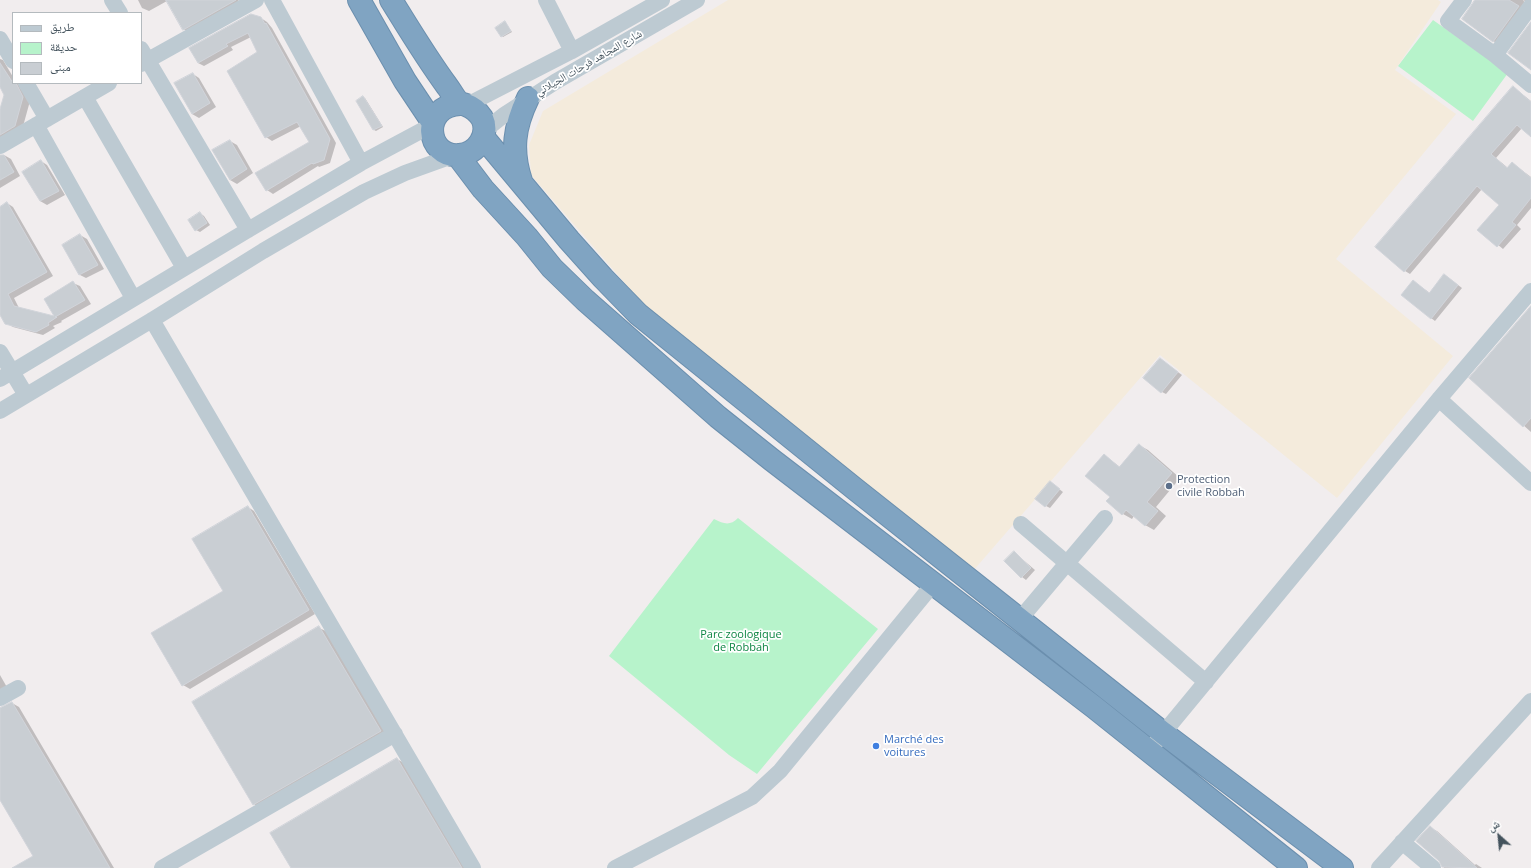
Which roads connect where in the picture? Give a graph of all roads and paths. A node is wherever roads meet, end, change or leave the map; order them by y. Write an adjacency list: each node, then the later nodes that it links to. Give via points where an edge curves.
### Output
1 (112, 0): 12 (street)
2 (256, 0): 16 (street)
3 (272, 0): 29 (street)
4 (359, 0): 25 (highway, via 405,81)
5 (391, 0): 23 (highway, via 425,55)
6 (546, 0): 14 (street)
7 (662, 0): 14 (street, شارع المجاهد فرحات الجيلاني)
8 (697, 0): 22 (street, شارع المجاهد فرحات الجيلاني)
9 (1464, 0): 15 (street, via 1448,22)
10 (1524, 0): 11 (street)
11 (1531, 5): 15 (street)
12 (119, 12)
13 (0, 39): 17 (street)
14 (572, 51): 23 (street, شارع المجاهد فرحات الجيلاني)
15 (1495, 55): 20 (street)
16 (143, 58): 31 (street)
17 (12, 59)
18 (26, 84): 24 (street)
19 (107, 84): 21 (street)
20 (1531, 85)
21 (85, 97): 24 (street); 32 (street)
22 (528, 98): 26 (street, شارع المجاهد فرحات الجيلاني, via 504,115); 30 (highway, via 521,114 515,143 517,167)
23 (464, 104): 25 (highway, via 446,106 436,116); 26 (highway, via 478,113 484,125)
24 (42, 122): 27 (street); 34 (street)
25 (433, 124): 28 (highway, via 432,132 437,145 442,150); 29 (street)
26 (484, 134): 28 (highway, via 471,152); 30 (highway)
27 (0, 146)
28 (457, 155): 35 (street, via 405,173 364,192 269,247); 45 (highway, via 552,268 585,300 742,436)
29 (361, 163): 31 (street)
30 (522, 184): 46 (highway, via 603,278 638,314)
31 (248, 230): 32 (street)
32 (184, 268): 34 (street)
33 (1531, 291): 39 (street)
34 (133, 298): 37 (street)
35 (152, 320): 38 (street); 52 (street)
36 (0, 352): 37 (street)
37 (6, 376): 38 (street)
38 (26, 395): 40 (street)
39 (1439, 399): 41 (street); 47 (street)
40 (0, 411)
41 (1531, 483)
42 (1105, 518): 44 (street)
43 (1021, 524): 44 (street)
44 (1067, 564): 46 (street); 47 (street)
45 (934, 583): 53 (highway); 57 (street, via 780,771 752,797)
46 (1020, 620): 51 (highway)
47 (1206, 682): 51 (street)
48 (18, 688): 49 (street)
49 (0, 698)
50 (1531, 701): 54 (street)
51 (1164, 733): 53 (street); 59 (highway)
52 (395, 734): 55 (street); 56 (street)
53 (1149, 751): 58 (highway)
54 (1402, 842): 60 (street); 61 (street)
55 (162, 868)
56 (473, 868)
57 (614, 868)
58 (1296, 868)
59 (1342, 868)
60 (1379, 868)
61 (1433, 868)

